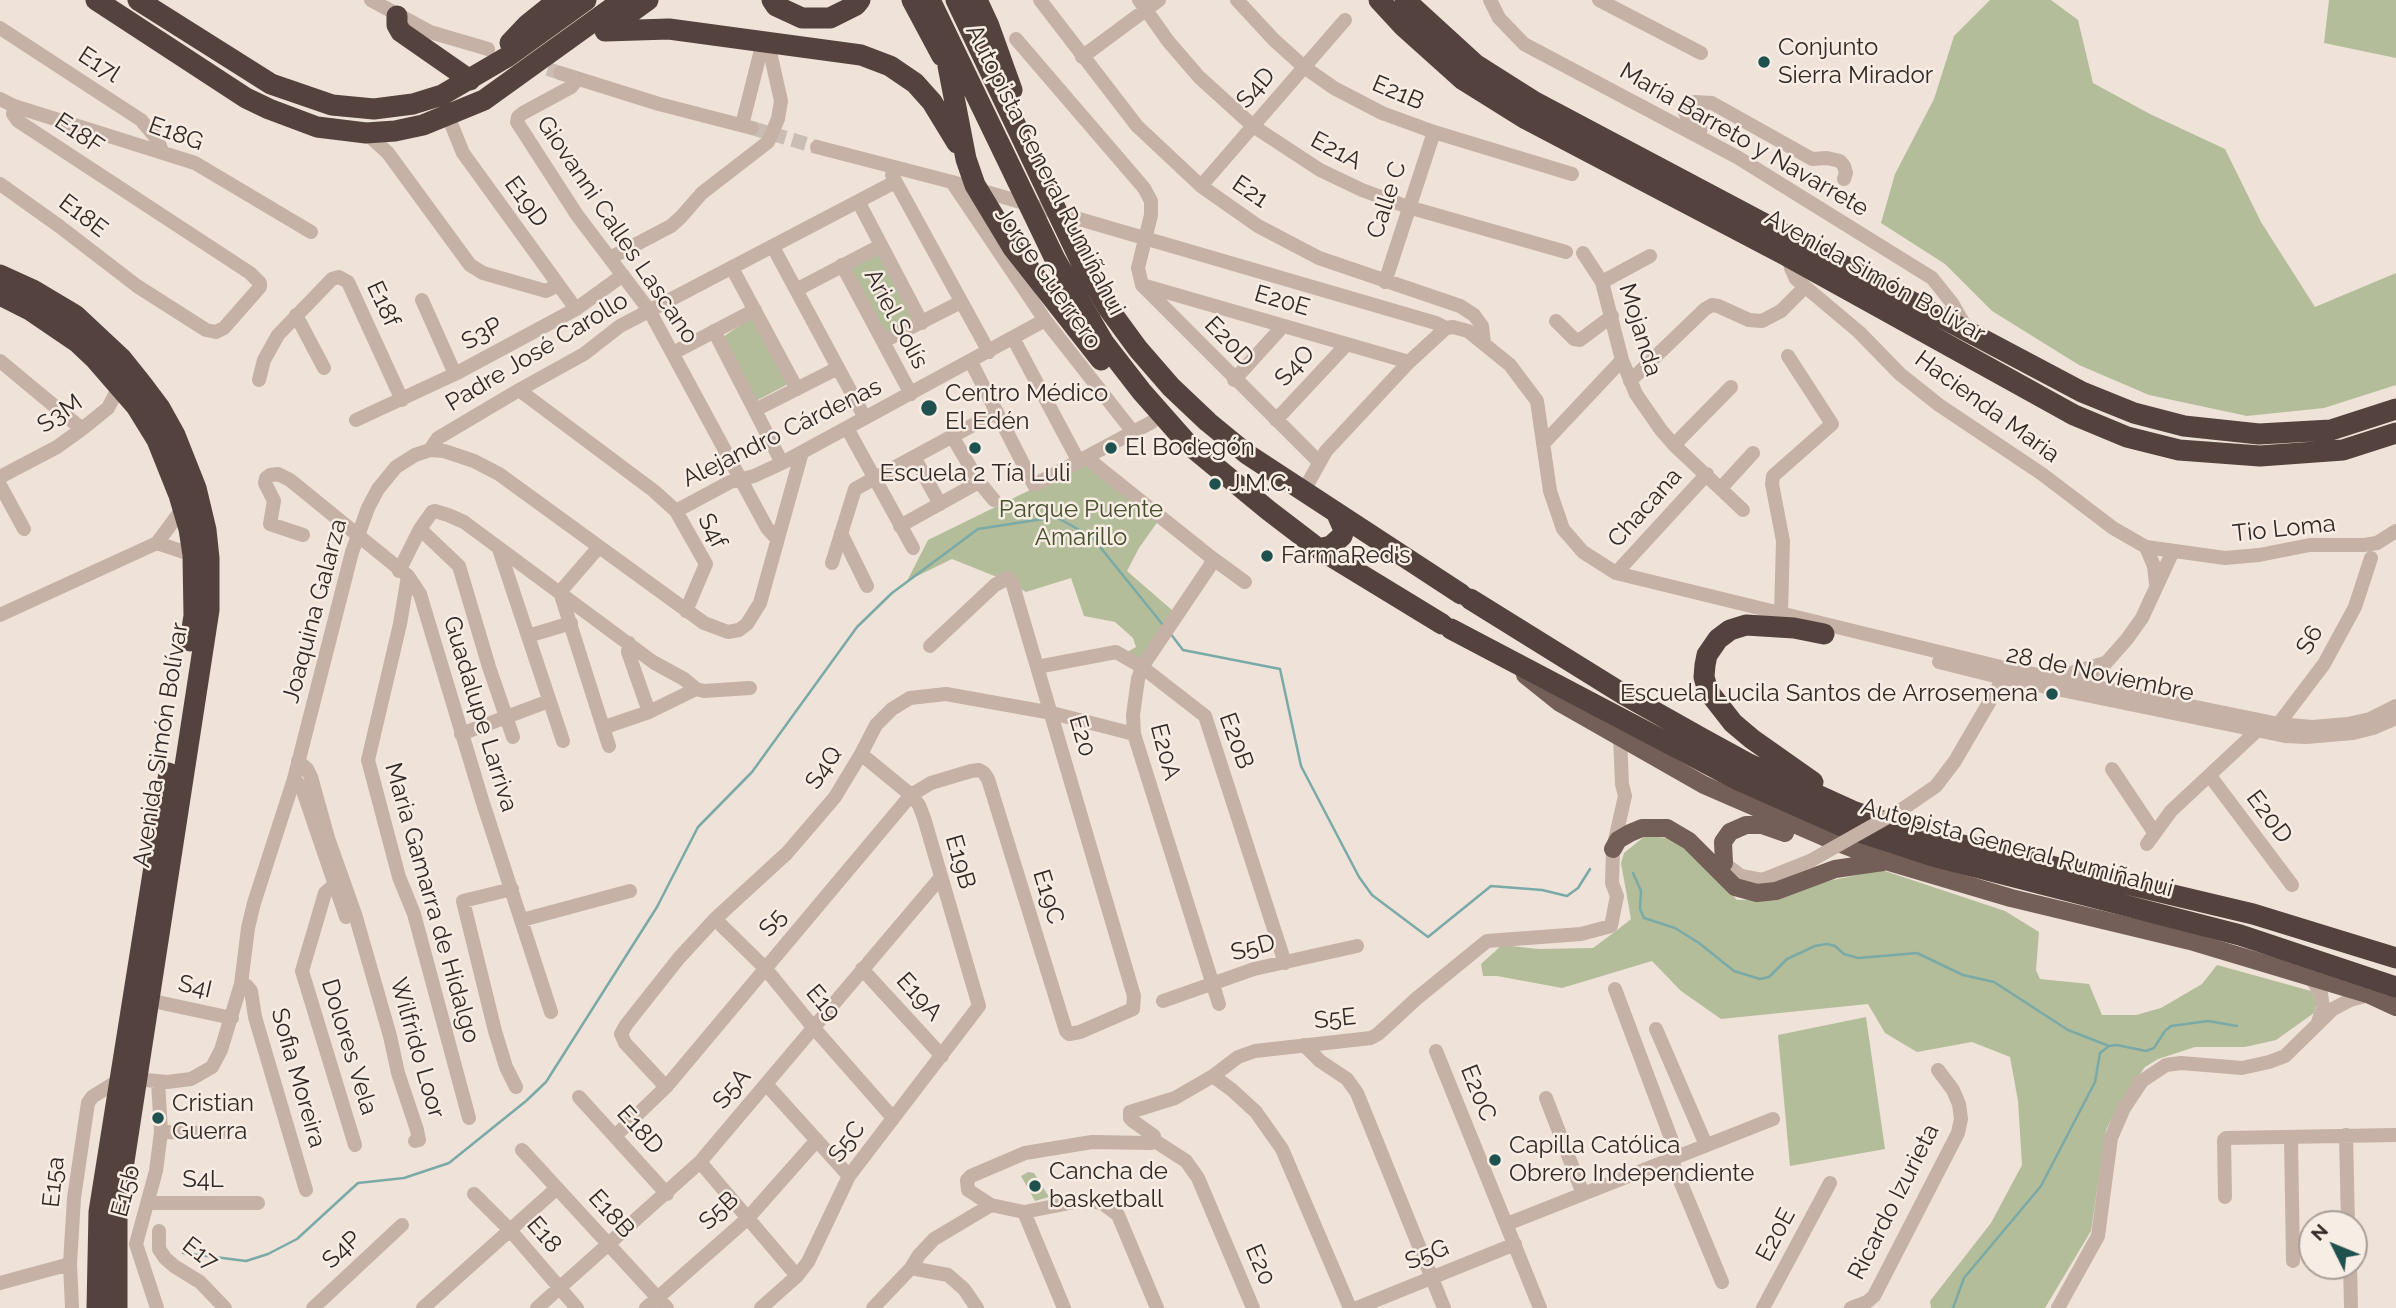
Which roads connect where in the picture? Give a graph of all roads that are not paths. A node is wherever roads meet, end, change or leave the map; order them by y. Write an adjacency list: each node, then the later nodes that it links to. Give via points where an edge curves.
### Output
1 (96, 0): 45 (highway, via 269,109 317,127)
2 (138, 0): 36 (highway, via 256,76 332,105 398,107 442,94)
3 (370, 0): 23 (street)
4 (558, 0): 36 (highway)
5 (586, 0): 36 (highway)
6 (623, 0): 38 (highway)
7 (648, 0): 27 (highway)
8 (772, 0): 9 (highway, via 802,18 830,18)
9 (859, 0)
10 (912, 0): 33 (highway)
11 (930, 0): 46 (highway, Autopista General Rumiñahui)
12 (956, 0): 43 (highway, Autopista General Rumiñahui)
13 (977, 0): 25 (highway)
14 (989, 0): 25 (highway)
15 (1040, 0): 32 (street, E21)
16 (1160, 0): 22 (street)
17 (1237, 0): 34 (street, E21B)
18 (1379, 0): 68 (highway, Avenida Simón Bolívar, via 1472,86)
19 (1405, 0): 93 (highway, Avenida Simón Bolívar, via 1475,64 1535,102)
20 (1490, 0): 49 (street, María Barreto y Navarrete, via 1499,18 1524,44)
21 (1599, 0): 31 (street)
22 (1143, 5): 32 (street); 42 (street, E21A, via 1199,77)
23 (397, 16): 30 (street, via 430,32); 36 (highway, via 401,32)
24 (1345, 20): 34 (street, S4D)
25 (989, 26): 43 (highway, via 1019,110)
26 (0, 28): 48 (street, E17l, via 141,120)
27 (605, 31): 29 (highway, via 669,29); 38 (highway)
28 (1016, 39): 61 (street, via 1144,188 1151,201 1151,215)
29 (765, 42): 37 (street, via 747,126); 50 (highway, via 861,55 890,66 932,102); 67 (street, via 781,100 768,142 702,193 671,226)
30 (488, 49)
31 (1701, 53)
32 (1082, 57): 57 (street, E21, via 1137,126)
33 (948, 66): 46 (highway); 50 (highway)
34 (1304, 67): 42 (street, S4D); 44 (street, E21B, via 1382,113)
35 (559, 73): 37 (street)
36 (476, 76)
37 (577, 80): 67 (street, Giovanni Calles Lascano, via 523,113 517,122)
38 (513, 81): 41 (highway)
39 (0, 99): 40 (street, E18F)
40 (14, 106): 48 (street, E18G); 77 (street, E18F, via 18,121 260,283 216,332)
41 (448, 116): 45 (highway, via 404,129); 75 (street, E19D, via 463,153)
42 (1253, 126): 57 (street, S4D); 59 (street, E21A, via 1320,170)
43 (1018, 130): 149 (highway, Autopista General Rumiñahui, via 1082,264 1138,349 1208,422)
44 (1434, 132): 52 (street, E21B); 59 (street, Calle C)
45 (366, 133): 75 (street, via 388,153 476,270 546,291)
46 (995, 137): 130 (highway, Autopista General Rumiñahui, via 1055,259 1104,343)
47 (817, 147): 51 (street)
48 (162, 151): 60 (street, E18G, via 195,163)
49 (1737, 157): 53 (street, via 1737,147 1690,123 1685,112 1689,106 1712,103 1812,159 1840,161); 93 (street, María Barreto y Navarrete, via 1932,278)
50 (966, 159): 126 (highway, via 975,185 1013,248)
51 (889, 166): 54 (street); 55 (street)
52 (1572, 174)
53 (1844, 179)
54 (895, 182): 58 (street, Padre José Carollo); 82 (street)
55 (953, 182): 61 (street); 88 (street, Jorge Guerrero)
56 (0, 184): 77 (street, E18E)
57 (1201, 186): 73 (street, E21, via 1258,226 1319,258)
58 (859, 203): 62 (street); 63 (street, Padre José Carollo)
59 (1408, 207): 64 (street, E21A); 73 (street, Calle C)
60 (311, 232)
61 (1144, 238): 76 (street, via 1138,268); 92 (street)
62 (880, 246): 69 (street); 90 (street)
63 (773, 247): 70 (street, Padre José Carollo); 79 (street)
64 (1566, 252)
65 (1583, 253): 74 (street, Mojanda)
66 (1650, 256): 74 (street)
67 (610, 258): 72 (street, Giovanni Calles Lascano)
68 (1790, 258): 78 (street, Hacienda Maria); 131 (highway, Avenida Simón Bolívar, via 2074,415 2127,437 2179,450 2260,456 2343,450)
69 (842, 265): 79 (street); 96 (street, Ariel Solís)
70 (732, 268): 84 (street, Padre José Carollo); 85 (street)
71 (0, 275): 246 (highway, Avenida Simón Bolívar, via 75,315 122,359 175,435 197,488 206,530 209,610)
72 (622, 275): 83 (street, S3P); 84 (street, Giovanni Calles Lascano)
73 (1384, 282): 97 (street, E21, via 1460,306 1482,326)
74 (1602, 282): 87 (street, Mojanda)
75 (558, 285): 83 (street, E19D)
76 (1142, 285): 91 (street, E20E); 110 (street, E20D)
77 (137, 286)
78 (1804, 288): 111 (street, via 1781,312 1762,321 1712,305); 165 (street, Hacienda Maria, via 1939,405)
79 (796, 290): 107 (street)
80 (0, 295): 112 (highway, Avenida Simón Bolívar, via 77,342)
81 (422, 300): 108 (street)
82 (961, 302): 90 (street); 99 (street)
83 (576, 309): 108 (street, S3P)
84 (649, 310): 100 (street, Giovanni Calles Lascano); 115 (street, Padre José Carollo)
85 (755, 310): 94 (street); 114 (street)
86 (296, 315): 106 (street); 109 (street, E18f, via 269,348); 117 (street, E18f, via 332,279 348,282)
87 (1612, 316): 89 (street, via 1580,340 1574,340); 102 (street, Mojanda)
88 (1045, 320): 95 (street, Alejandro Cárdenas); 129 (street, Jorge Guerrero)
89 (1556, 321)
90 (922, 323): 96 (street)
91 (1283, 326): 98 (street, E20E); 110 (street)
92 (1446, 328): 97 (street, via 1468,331); 105 (street)
93 (1967, 329): 120 (highway, Avenida Simón Bolívar, via 2082,391 2134,414 2184,426 2259,434 2332,430)
94 (714, 331): 100 (street); 121 (street)
95 (1013, 338): 99 (street, Alejandro Cárdenas); 139 (street)
96 (884, 341): 116 (street, Ariel Solís)
97 (1484, 343): 133 (street, via 1510,365 1533,394)
98 (1347, 344): 105 (street, E20E); 125 (street, S4O)
99 (989, 352): 104 (street, Alejandro Cárdenas)
100 (673, 353): 145 (street, Giovanni Calles Lascano)
101 (1788, 356): 182 (street, via 1832,424 1773,476 1783,541)
102 (1622, 360): 111 (street, Mojanda); 133 (street)
103 (0, 361): 128 (street)
104 (971, 362): 116 (street, Alejandro Cárdenas); 122 (street)
105 (1409, 362): 140 (street)
106 (324, 368)
107 (838, 368): 114 (street); 123 (street)
108 (455, 374): 117 (street, S3P)
109 (259, 380)
110 (1234, 380): 125 (street, E20D)
111 (1630, 381): 134 (street, Mojanda)
112 (119, 387): 118 (highway, Avenida Simón Bolívar); 119 (street, S3M)
113 (1731, 387): 134 (street, Chacana)
114 (797, 389): 121 (street)
115 (519, 390): 135 (street, Padre José Carollo, via 438,438); 154 (street, Alejandro Cárdenas)
116 (911, 394): 123 (street, Alejandro Cárdenas)
117 (402, 400): 124 (street, S3P)
118 (136, 407): 119 (street, S3M); 152 (highway, Avenida Simón Bolívar, via 157,440)
119 (108, 408): 128 (street, S3M)
120 (2396, 409)
121 (755, 410): 141 (street)
122 (997, 412): 132 (street); 139 (street, via 1034,485)
123 (865, 418): 127 (street, Alejandro Cárdenas)
124 (356, 420)
125 (1276, 420): 140 (street, E20D)
126 (1152, 422): 129 (street); 130 (highway)
127 (847, 428): 136 (street, Alejandro Cárdenas); 144 (street)
128 (82, 429): 143 (street, S3M)
129 (1133, 432): 139 (street)
130 (1177, 433): 169 (highway, Autopista General Rumiñahui)
131 (2396, 433)
132 (953, 436): 138 (street); 146 (street)
133 (1543, 444): 175 (street, via 1550,491 1563,529 1583,552)
134 (1674, 445): 142 (street, Mojanda)
135 (430, 450): 162 (street, Joaquina Galarza, via 390,473 368,508); 166 (street, via 444,450 499,474)
136 (802, 452): 141 (street, Alejandro Cárdenas); 163 (street)
137 (1753, 453): 148 (street)
138 (914, 457): 144 (street); 151 (street)
139 (1083, 460): 172 (street)
140 (1319, 462): 149 (street)
141 (782, 463): 145 (street, Alejandro Cárdenas)
142 (1707, 474): 148 (street, Mojanda); 175 (street, Chacana)
143 (0, 477)
144 (874, 478): 156 (street); 160 (street, via 855,489)
145 (741, 480): 154 (street, Alejandro Cárdenas); 163 (street, Giovanni Calles Lascano)
146 (979, 482): 150 (street); 151 (street)
147 (0, 485): 157 (street)
148 (1721, 488): 153 (street, Mojanda)
149 (1303, 492): 155 (highway, Autopista General Rumiñahui)
150 (994, 500)
151 (940, 505): 156 (street)
152 (184, 508): 164 (street); 171 (highway, Avenida Simón Bolívar)
153 (1743, 510)
154 (676, 511): 181 (street, S4f, via 706,564)
155 (1337, 514): 169 (highway, via 1342,536); 195 (highway, Autopista General Rumiñahui)
156 (900, 526): 167 (street)
157 (24, 529)
158 (420, 529): 168 (street, via 435,511 464,522); 176 (street, Maria Gamarra de Hidalgo); 205 (street, via 460,569)
159 (2396, 531): 170 (street, Tio Loma, via 2377,543 2310,545 2259,555 2225,558)
160 (841, 533): 174 (street); 178 (street)
161 (303, 534): 162 (street, Guadalupe Larriva, via 270,524 274,501 265,480 274,474 290,480)
162 (357, 537): 176 (street, Guadalupe Larriva); 216 (street, Joaquina Galarza)
163 (777, 539): 181 (street, via 760,603 743,627 724,632)
164 (157, 543): 171 (street); 183 (street)
165 (2146, 547): 170 (street, Hacienda Maria); 179 (street)
166 (598, 548): 180 (street); 181 (street)
167 (913, 548)
168 (499, 549): 180 (street); 187 (street)
169 (1319, 549): 190 (highway, Autopista General Rumiñahui)
170 (2174, 551): 179 (street)
171 (193, 555): 262 (highway, Avenida Simón Bolívar, via 194,616)
172 (1212, 558): 177 (street); 192 (street, E20A)
173 (2371, 558): 208 (street, S6, via 2355,607 2324,664)
174 (832, 563)
175 (1616, 573): 182 (street)
176 (403, 574): 209 (street, Guadalupe Larriva, via 419,594); 270 (street, Maria Gamarra de Hidalgo, via 401,618 368,760)
177 (1245, 582)
178 (867, 586)
179 (2156, 586): 191 (street, via 2142,618)
180 (560, 592): 185 (street); 188 (street)
181 (686, 611)
182 (1781, 613): 184 (street)
183 (0, 614)
184 (1799, 618): 186 (street, 28 de Noviembre); 194 (street)
185 (571, 622): 187 (street); 207 (street)
186 (1825, 634): 194 (street, 28 de Noviembre); 222 (highway, via 1763,625 1730,630 1707,655 1704,677 1713,701 1733,723)
187 (528, 636): 200 (street)
188 (629, 643): 198 (street); 203 (street)
189 (930, 646): 193 (street, E20, via 995,584 1008,578)
190 (1500, 655): 201 (highway, Autopista General Rumiñahui); 211 (main road, via 1560,703)
191 (2106, 663): 196 (street, via 2074,672); 199 (street)
192 (1143, 666): 193 (street, E20B, via 1116,652); 210 (street, E20A); 237 (street, E20B, via 1205,716)
193 (1037, 667): 204 (street, E20)
194 (2006, 673): 196 (street, 28 de Noviembre); 227 (street, bridge, via 1955,761 1936,786 1904,808 1810,861 1762,880 1741,876)
195 (1604, 683): 201 (highway); 222 (highway, Autopista General Rumiñahui, via 1747,763)
196 (2063, 684): 199 (street, 28 de Noviembre)
197 (750, 688): 198 (street)
198 (696, 689): 203 (street)
199 (2083, 689): 208 (street, 28 de Noviembre)
200 (549, 701): 205 (street); 213 (street)
201 (1592, 704): 243 (highway, Autopista General Rumiñahui, via 1738,780 1844,827 1933,856 2240,935)
202 (2396, 706): 208 (street, via 2348,724)
203 (649, 712): 207 (street)
204 (1052, 713): 210 (street, S4Q); 215 (street, S4Q, via 946,694 910,698 876,725); 256 (street, E20, via 1135,996 1133,1009)
205 (506, 716): 209 (street); 212 (street)
206 (2396, 718): 208 (street, 28 de Noviembre, via 2374,728 2333,736 2306,737)
207 (604, 727): 214 (street)
208 (2268, 727): 219 (street, S6)
209 (461, 734): 231 (street, Guadalupe Larriva)
210 (1134, 734): 241 (street, E20A)
211 (1620, 736): 223 (street, S5E, via 1625,796); 224 (main road, via 1728,797)
212 (513, 737)
213 (563, 741)
214 (610, 746)
215 (861, 754): 221 (street, E19B); 233 (street, S4Q, via 835,797 787,853)
216 (298, 761): 220 (street, Joaquina Galarza); 229 (street, Wilfrido Loor, via 311,777 352,903 417,1141 409,1136)
217 (2112, 769): 219 (street, S6, via 2151,838 2178,804)
218 (984, 773): 221 (street, S5, via 971,771 931,783); 256 (street, E19C)
219 (2210, 776): 230 (street, E20D)
220 (294, 779): 229 (street, Wilfrido Loor, via 302,788); 242 (street, Joaquina Galarza, via 254,904)
221 (911, 795): 228 (street, E19B, via 924,818); 238 (street, S5)
222 (1855, 812): 236 (highway, Autopista General Rumiñahui, via 1941,840 2253,914)
223 (1617, 830): 225 (street, S5E); 227 (main road, via 1646,818 1670,818)
224 (1831, 840): 226 (main road); 227 (main road, via 1810,843 1762,825 1746,825 1730,832 1723,842)
225 (1614, 849): 226 (main road, via 1618,840 1642,828 1667,828 1689,841 1735,887 1757,893 1776,891 1835,869); 257 (street, S5E, via 1612,883 1617,896 1611,926 1487,941 1371,1038)
226 (1886, 862): 240 (main road)
227 (1724, 863)
228 (941, 877): 239 (street, S5A); 249 (street, E19B)
229 (334, 884): 282 (street, Dolores Vela, via 326,892 302,971)
230 (2292, 885)
231 (512, 889): 234 (street, Guadalupe Larriva); 265 (street, via 463,901 495,1031)
232 (630, 891): 234 (street)
233 (715, 919): 238 (street, E19); 266 (street, S4Q, via 621,1034)
234 (522, 920): 251 (street, Guadalupe Larriva)
235 (1357, 946): 237 (street, S5D)
236 (2396, 958)
237 (1285, 963): 241 (street, S5D)
238 (765, 968): 254 (street, E19); 266 (street, S5)
239 (862, 969): 254 (street, S5A); 259 (street, E19A)
240 (2301, 973): 245 (main road); 253 (street, via 2314,981 2321,994)
241 (1213, 983): 247 (street, S5D); 248 (street, E20A)
242 (241, 984): 252 (street, Joaquina Galarza); 290 (street, Sofia Moreira, via 250,991)
243 (2396, 987)
244 (1615, 989): 285 (street)
245 (2370, 995): 250 (main road); 253 (street, via 2350,1000)
246 (149, 999): 252 (street, S4I); 262 (highway, Avenida Simón Bolívar)
247 (1163, 1001)
248 (1219, 1004)
249 (979, 1006): 259 (street, S5C)
250 (2396, 1007)
251 (551, 1012)
252 (232, 1018): 263 (street, Joaquina Galarza, via 209,1069 191,1079)
253 (2318, 1022): 340 (street, via 2285,1056 2269,1062 2242,1068 2166,1065 2142,1081 2111,1138 2098,1236)
254 (813, 1027): 264 (street, S5A); 271 (street, E19)
255 (1656, 1029): 283 (street)
256 (1069, 1034)
257 (1304, 1045): 261 (street, S5E, via 1238,1056); 311 (street, via 1347,1079 1357,1093)
258 (1436, 1051): 301 (street, E20C)
259 (942, 1056): 271 (street, S5C)
260 (1938, 1070): 339 (street, Ricardo Izurieta, via 1959,1104 1958,1133 1879,1287 1867,1301)
261 (1213, 1076): 281 (street, S5E, via 1175,1098 1130,1112 1130,1118 1153,1133); 334 (street, via 1256,1112 1282,1149)
262 (128, 1079): 263 (street, Joaquina Galarza); 269 (street, E15a, via 92,1097); 275 (highway, Avenida Simón Bolívar); 321 (highway, Avenida Simón Bolívar, via 117,1215)
263 (158, 1082): 273 (street, E15b)
264 (766, 1084): 280 (street); 286 (street, S5A)
265 (516, 1087)
266 (666, 1087): 278 (street, S5)
267 (579, 1097): 278 (street, E18D)
268 (1546, 1098): 293 (street)
269 (85, 1118): 275 (street); 308 (street, E15a)
270 (469, 1118)
271 (893, 1118): 287 (street, S5C)
272 (1773, 1119): 283 (street)
273 (161, 1132): 274 (street); 295 (street, E15b)
274 (220, 1133)
275 (111, 1135): 320 (highway, Avenida Simón Bolívar, via 99,1212)
276 (2346, 1135): 277 (street); 279 (street); 298 (street)
277 (2396, 1135)
278 (615, 1136): 292 (street, E18D)
279 (2291, 1138): 294 (street, via 2225,1139); 307 (street)
280 (817, 1140): 287 (street); 300 (street, S5B)
281 (1155, 1141): 297 (street, via 1092,1142 1025,1153 967,1180 968,1190); 333 (street, E20, via 1186,1161 1198,1178)
282 (355, 1145)
283 (1706, 1145): 285 (street)
284 (522, 1150): 289 (street, E18B)
285 (1674, 1158): 293 (street); 313 (street)
286 (700, 1163): 292 (street, S5A); 300 (street)
287 (849, 1176): 310 (street, S5C)
288 (1830, 1183): 338 (street, E20E)
289 (557, 1188): 303 (street); 306 (street, E18B)
290 (306, 1190)
291 (474, 1194): 303 (street, E18)
292 (667, 1194): 306 (street, S5A)
293 (1584, 1194): 301 (street)
294 (2225, 1197)
295 (148, 1203): 296 (street, S4L); 322 (street, E15b, via 136,1244)
296 (258, 1203)
297 (991, 1205): 299 (street); 309 (street, via 934,1239)
298 (2348, 1210)
299 (1024, 1212): 331 (street); 332 (street, via 1085,1199 1102,1203 1118,1215)
300 (747, 1219): 310 (street); 316 (street, S5B)
301 (1507, 1224): 305 (street, E20C)
302 (402, 1225): 324 (street, S4P)
303 (510, 1230): 315 (street, E18); 325 (street)
304 (159, 1231): 323 (street, E17, via 159,1249 165,1258 201,1282)
305 (1515, 1244): 311 (street, S5G); 337 (street, E20C)
306 (608, 1245): 315 (street, S5A); 316 (street, E18B)
307 (2293, 1261)
308 (70, 1264): 314 (street); 319 (street, E15a)
309 (911, 1268): 317 (street, via 948,1275); 330 (street)
310 (797, 1276): 329 (street, S5C)
311 (1432, 1278): 335 (street, S5G); 336 (street)
312 (2350, 1280): 318 (street)
313 (1722, 1282)
314 (0, 1283)
315 (559, 1288): 326 (street, S5A); 327 (street, E18)
316 (662, 1302): 328 (street, S5B)
317 (974, 1306)
318 (2350, 1306)
319 (72, 1308)
320 (97, 1308)
321 (117, 1308)
322 (157, 1308)
323 (225, 1308)
324 (314, 1308)
325 (423, 1308)
326 (537, 1308)
327 (577, 1308)
328 (646, 1308)
329 (761, 1308)
330 (873, 1308)
331 (1064, 1308)
332 (1157, 1308)
333 (1253, 1308)
334 (1350, 1308)
335 (1357, 1308)
336 (1444, 1308)
337 (1540, 1308)
338 (1763, 1308)
339 (1852, 1308)
340 (2058, 1308)

